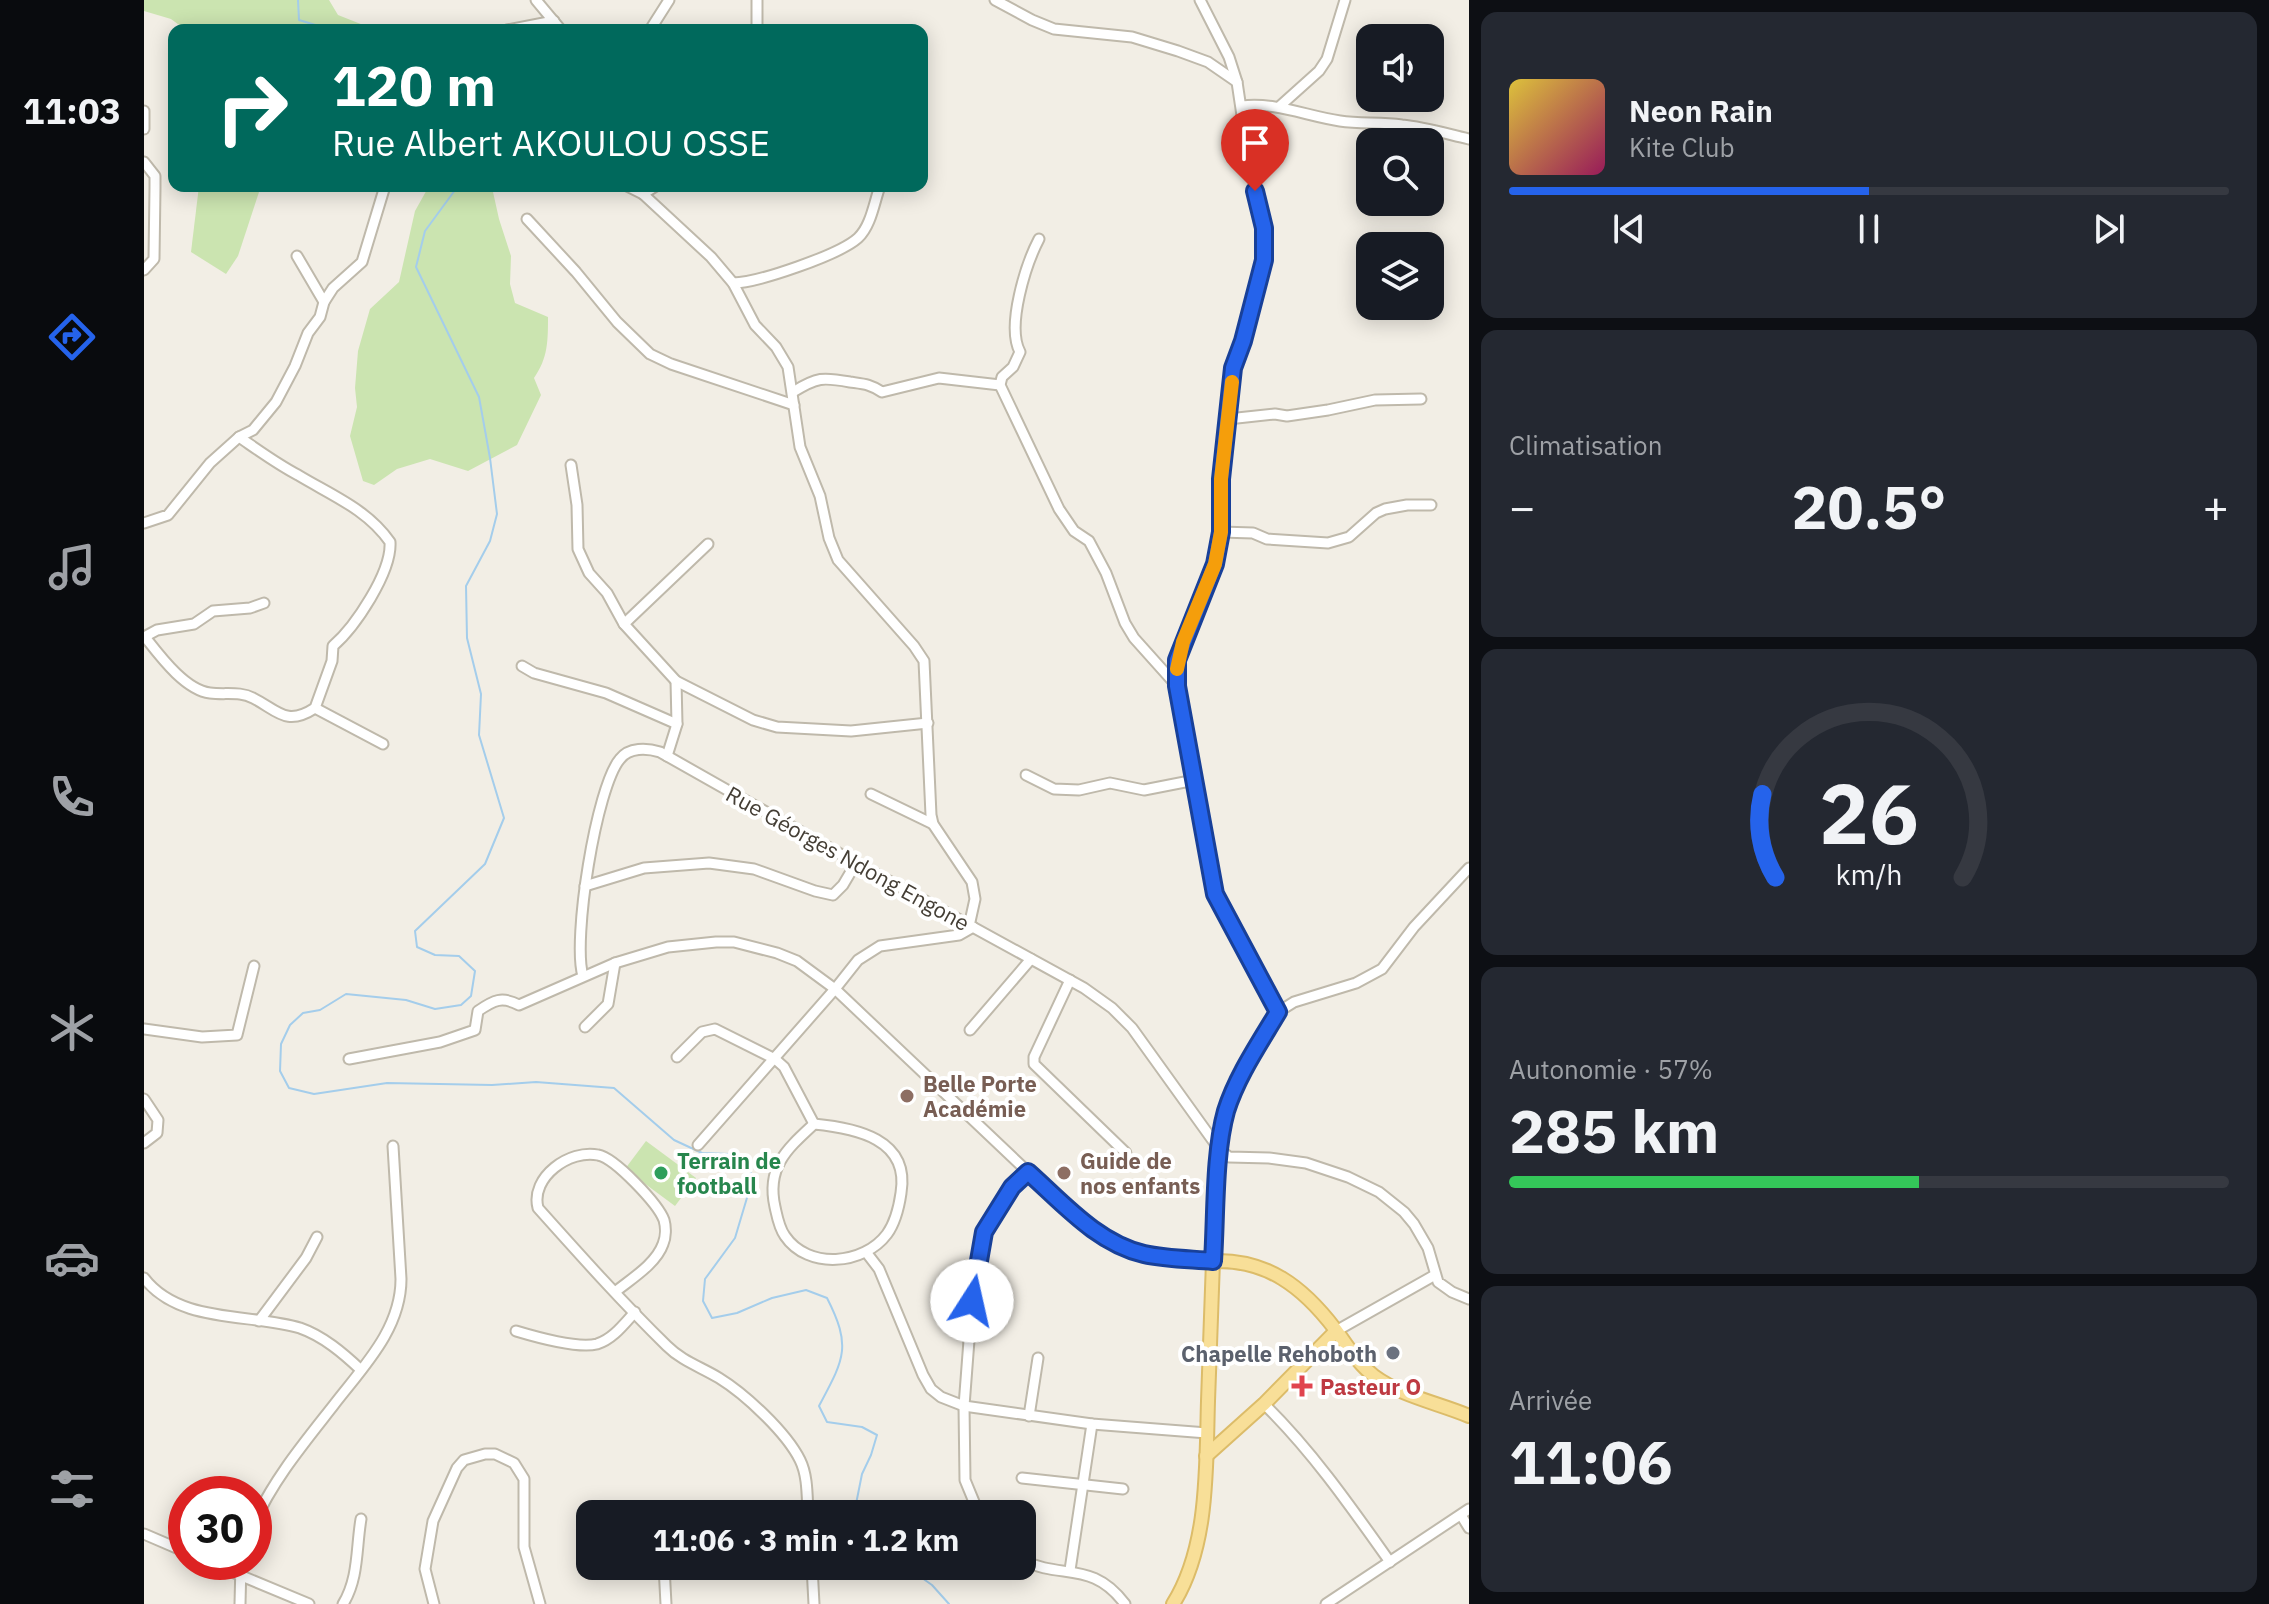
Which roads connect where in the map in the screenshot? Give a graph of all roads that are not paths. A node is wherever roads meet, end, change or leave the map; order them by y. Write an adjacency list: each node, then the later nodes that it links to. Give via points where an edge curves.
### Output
1 (536, 0): 7 (street)
2 (669, 0): 10 (street)
3 (757, 0): 11 (street)
4 (995, 0): 12 (street, via 1054,29 1132,37 1178,51 1208,62)
5 (1200, 0): 12 (street)
6 (1345, 0): 14 (street, via 1327,59)
7 (554, 21): 8 (street); 9 (street)
8 (538, 24)
9 (556, 24)
10 (654, 24)
11 (757, 24)
12 (1237, 82): 13 (street)
13 (1242, 106): 14 (street); 34 (street, via 1265,245 1233,368)
14 (1280, 106): 17 (street, via 1336,121 1415,127)
15 (144, 111): 16 (street)
16 (144, 129)
17 (1469, 139)
18 (144, 162): 27 (street, via 155,176 155,188 154,259)
19 (383, 192): 29 (street, via 362,262)
20 (639, 192): 23 (street)
21 (646, 192): 23 (street)
22 (878, 192): 28 (street, via 868,223 843,248)
23 (643, 194): 28 (street)
24 (527, 219): 33 (street, via 650,354)
25 (1039, 239): 30 (street, via 1019,299 1015,328 1020,352)
26 (297, 256): 29 (street)
27 (144, 270)
28 (733, 283): 31 (street, via 755,325 788,367)
29 (324, 302): 35 (street, via 276,402 253,430)
30 (1000, 385): 31 (street, via 939,378 882,392 869,383 823,377); 46 (street, via 1059,509 1074,531 1089,541 1106,573 1125,623)
31 (793, 392): 33 (street)
32 (1421, 399): 34 (street)
33 (794, 405): 48 (street, via 800,447 838,560 924,661)
34 (1228, 419): 39 (street)
35 (239, 437): 38 (street, via 168,515); 47 (street, via 357,508 390,542 385,566 362,613 333,646)
36 (571, 465): 42 (street, via 578,549)
37 (1431, 505): 39 (street, via 1385,509 1349,537 1328,543)
38 (144, 523)
39 (1221, 532): 46 (street, via 1210,580 1177,660)
40 (708, 544): 42 (street)
41 (264, 603): 43 (street, via 213,611 194,624)
42 (624, 624): 45 (street)
43 (145, 637): 47 (street, via 166,664 198,689 252,697 287,717)
44 (522, 666): 49 (street, via 606,693)
45 (676, 681): 48 (street, via 777,727 851,731); 49 (street)
46 (1177, 686): 53 (street)
47 (315, 708): 50 (street)
48 (928, 723): 55 (street)
49 (677, 724): 51 (street)
50 (383, 744)
51 (667, 756): 56 (street, Rue Géorges Ndong Engone); 58 (street, Rue Géorges Ndong Engone, via 640,750 617,763 597,823)
52 (1026, 775): 53 (street, via 1054,789 1079,790 1110,783 1144,790)
53 (1195, 780): 66 (street, via 1215,894)
54 (871, 794): 55 (street)
55 (933, 824): 59 (street, via 972,882)
56 (856, 863): 58 (street, via 833,895 754,869 709,863 644,868); 59 (street, Rue Géorges Ndong Engone)
57 (1469, 868): 66 (street, via 1382,969)
58 (585, 886): 63 (street, Rue Géorges Ndong Engone, via 579,954)
59 (971, 926): 60 (street, Rue Géorges Ndong Engone); 65 (street, via 959,935 880,946 858,960)
60 (1031, 959): 64 (street, Rue Géorges Ndong Engone); 69 (street)
61 (615, 963): 63 (street); 65 (street, via 668,947 734,942 797,961); 67 (street, via 608,1004)
62 (254, 966): 68 (street, via 237,1035 202,1037)
63 (583, 976): 71 (street, via 519,1005 498,999 478,1011 475,1030 464,1034)
64 (1070, 980): 78 (street, Rue Géorges Ndong Engone, via 1126,1021); 79 (street, via 1034,1064)
65 (835, 989): 72 (street); 80 (street)
66 (1278, 1012): 78 (street, via 1230,1101)
67 (585, 1027)
68 (144, 1029)
69 (970, 1030)
70 (677, 1057): 72 (street, via 707,1029 715,1029)
71 (349, 1059)
72 (775, 1059): 74 (street); 76 (street)
73 (144, 1099): 75 (street, via 158,1120 157,1133)
74 (814, 1124): 82 (street, via 869,1134 893,1152 903,1181 898,1210 887,1234); 82 (street, via 776,1170 771,1187 778,1220 785,1237 814,1257 832,1260)
75 (144, 1143)
76 (698, 1145)
77 (393, 1146): 93 (street, via 401,1296 389,1330)
78 (1219, 1149): 83 (street); 84 (street, via 1229,1157 1306,1163 1379,1192 1414,1224)
79 (1126, 1153)
80 (1028, 1172): 83 (street, via 1112,1243 1144,1254); 95 (street, via 1012,1187 984,1232 972,1301)
81 (317, 1237): 89 (street)
82 (866, 1252): 95 (street, via 879,1269 931,1389)
83 (1213, 1261): 91 (main road, via 1275,1273 1302,1291); 99 (main road)
84 (1435, 1275): 87 (street, via 1442,1287); 91 (street)
85 (144, 1278): 89 (street, via 159,1294 186,1306)
86 (615, 1292): 86 (street, via 536,1201 545,1177 581,1155 606,1158 648,1196 664,1220 660,1251); 88 (street)
87 (1469, 1299)
88 (635, 1312): 90 (street, via 615,1334 596,1344); 105 (street, via 669,1348 725,1382 772,1425 800,1460)
89 (259, 1321): 93 (street, via 304,1329)
90 (516, 1331)
91 (1336, 1331): 94 (main road); 97 (main road, via 1356,1359 1386,1384)
92 (1038, 1358): 96 (street)
93 (361, 1370): 104 (street)
94 (1264, 1404): 100 (main road); 112 (street, via 1327,1476)
95 (964, 1406): 96 (street); 106 (street, via 965,1480)
96 (1029, 1416): 98 (street)
97 (1469, 1416)
98 (1092, 1424): 99 (street); 102 (street)
99 (1207, 1433): 100 (main road)
100 (1206, 1456): 127 (main road, via 1199,1540)
101 (1022, 1478): 102 (street)
102 (1083, 1482): 103 (street); 114 (street)
103 (1123, 1489)
104 (272, 1490)
105 (807, 1500)
106 (973, 1500)
107 (1465, 1512): 109 (street); 112 (street)
108 (361, 1519): 121 (street, via 355,1574)
109 (1469, 1528)
110 (144, 1534): 111 (street)
111 (168, 1544)
112 (1390, 1562): 128 (street)
113 (1036, 1564): 114 (street)
114 (1070, 1570): 126 (street, via 1102,1582)
115 (239, 1580): 119 (street)
116 (251, 1580): 120 (street)
117 (665, 1580): 124 (street)
118 (813, 1580): 125 (street)
119 (240, 1604)
120 (309, 1604)
121 (343, 1604)
122 (434, 1604): 123 (street, via 426,1556 442,1501 464,1460 495,1454 514,1463 524,1479 524,1547)
123 (540, 1604)
124 (666, 1604)
125 (814, 1604)
126 (1125, 1604)
127 (1173, 1604)
128 (1326, 1604)

